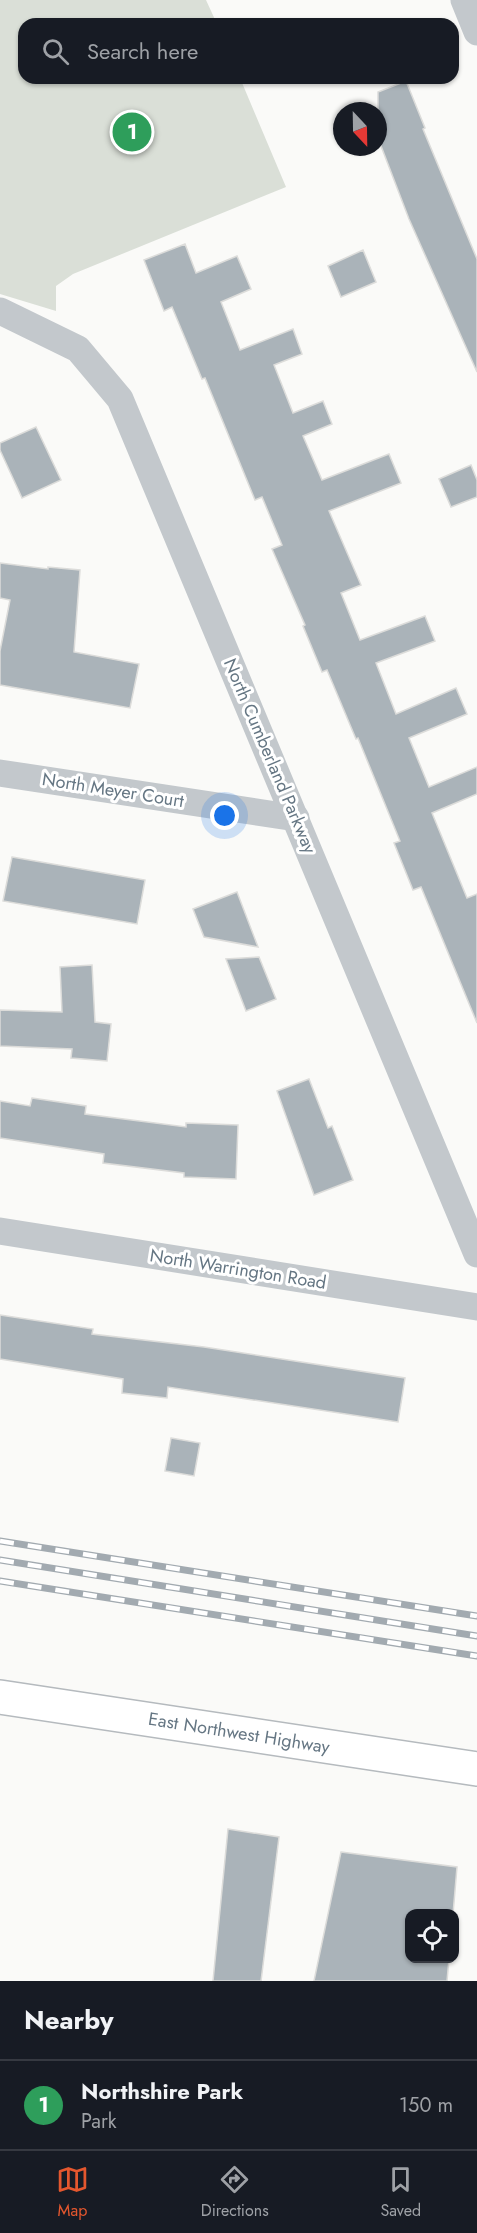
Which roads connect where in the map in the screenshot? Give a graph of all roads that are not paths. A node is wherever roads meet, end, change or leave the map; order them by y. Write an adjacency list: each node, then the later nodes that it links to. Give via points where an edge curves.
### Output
1 (464, 0): 2 (street)
2 (477, 33)
3 (0, 311): 5 (street, North Cumberland Parkway, via 78,349 120,399)
4 (0, 773): 5 (street, North Meyer Court)
5 (296, 818): 7 (street, North Cumberland Parkway)
6 (0, 1231): 8 (street, North Warrington Road)
7 (477, 1254)
8 (477, 1307)
9 (0, 1696): 10 (main road, East Northwest Highway)
10 (477, 1769)

